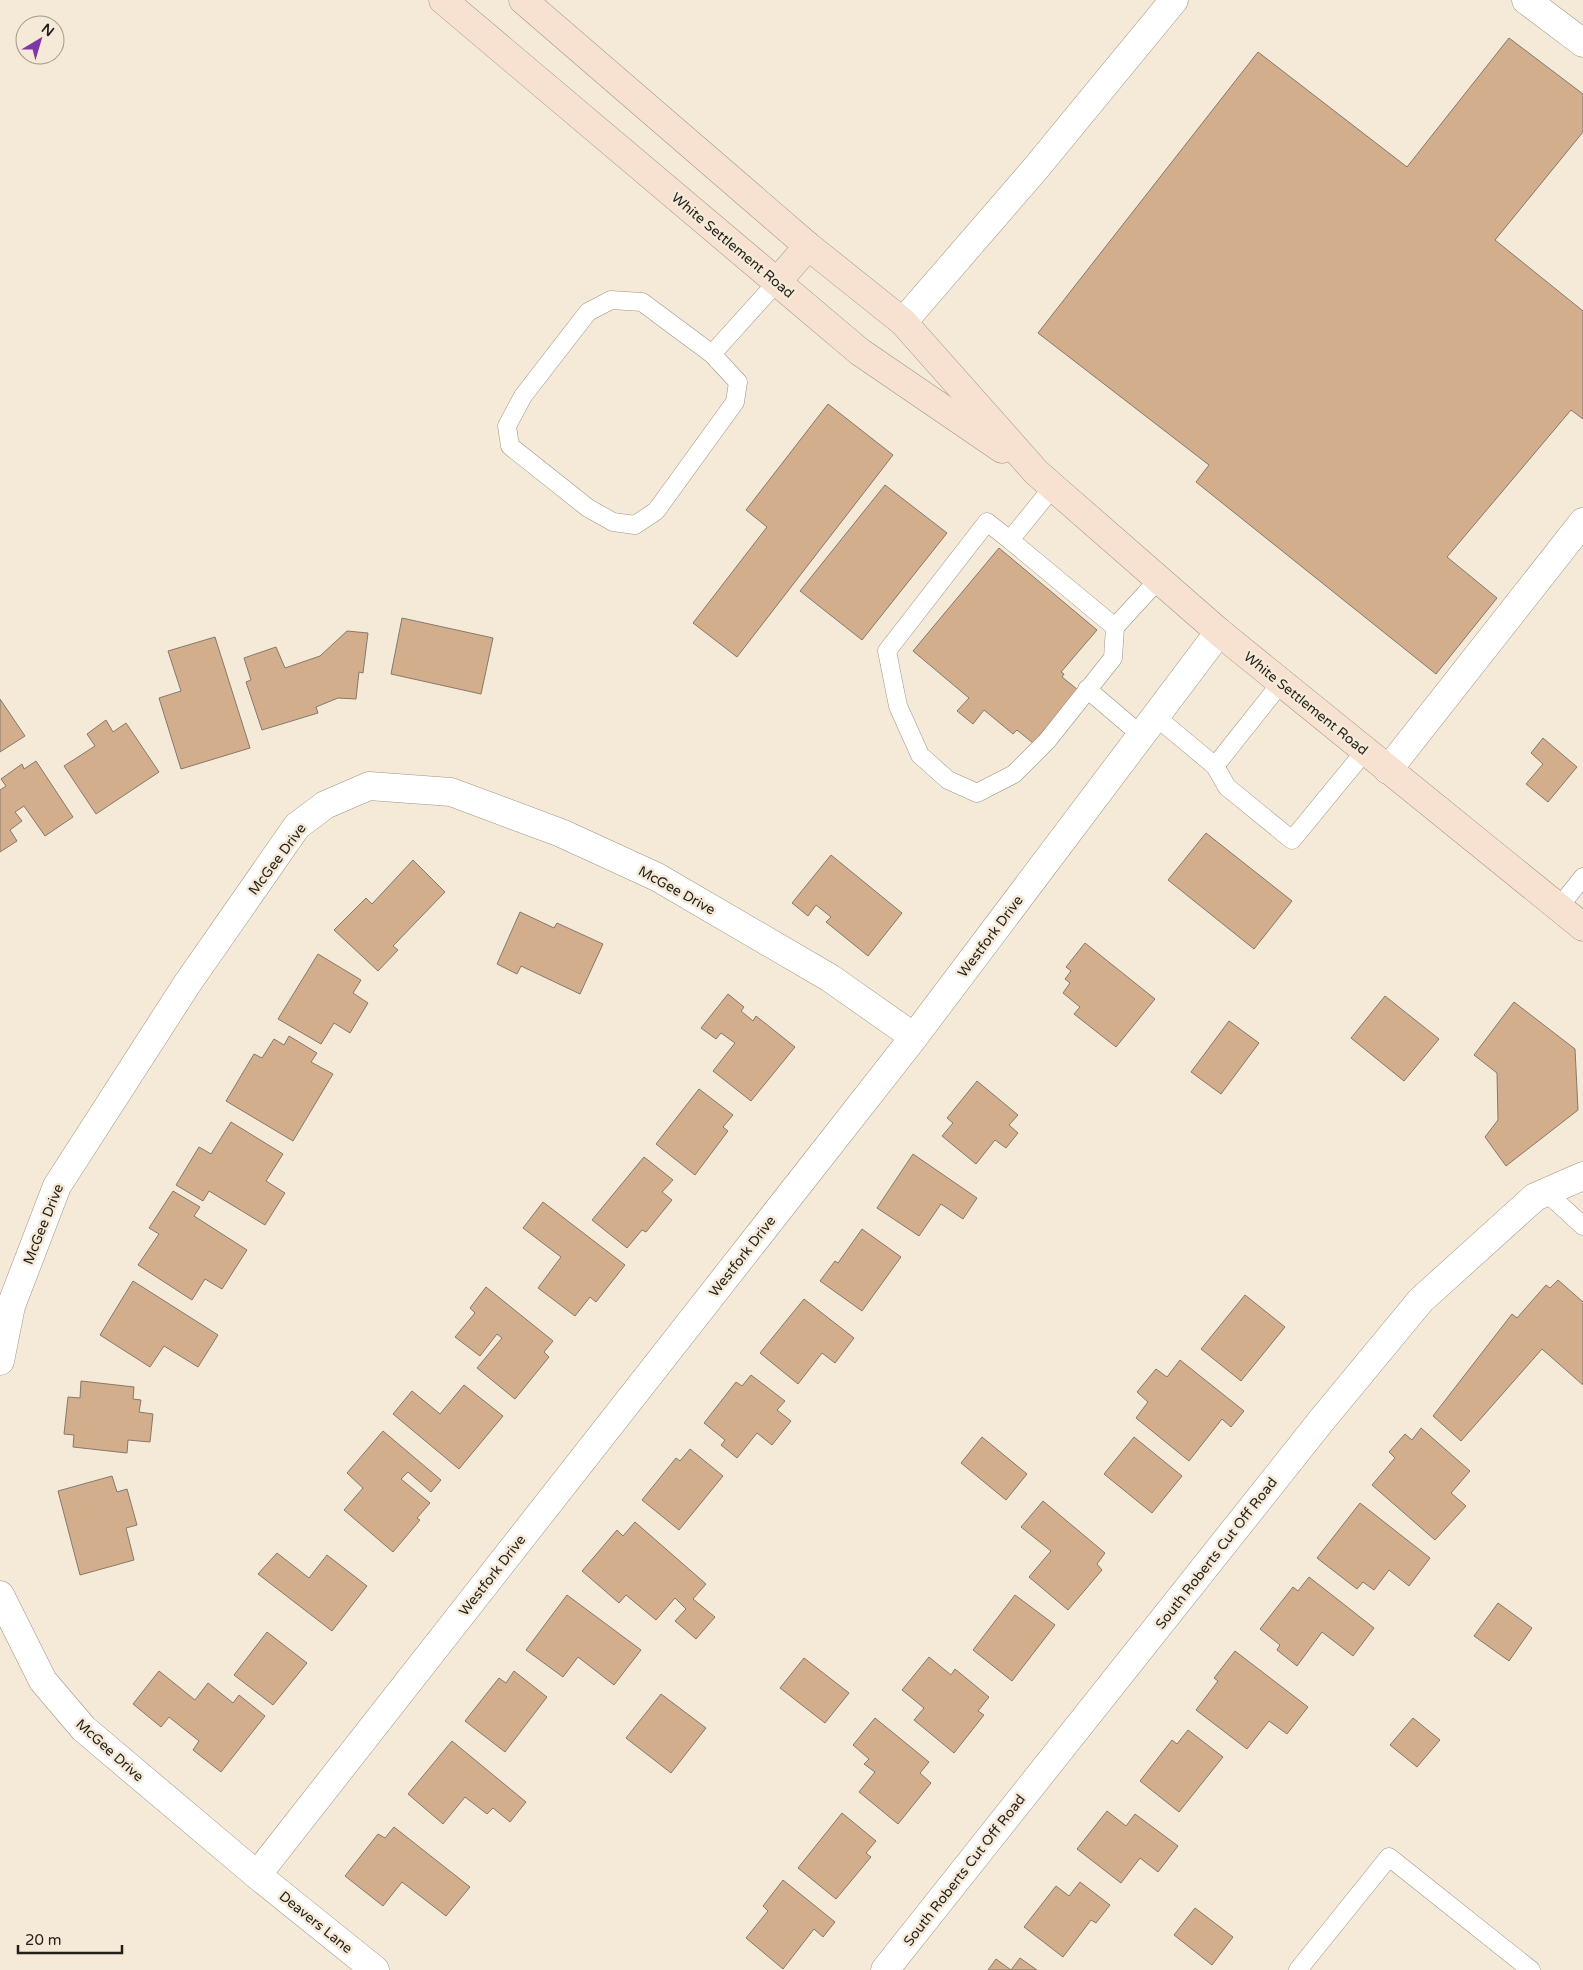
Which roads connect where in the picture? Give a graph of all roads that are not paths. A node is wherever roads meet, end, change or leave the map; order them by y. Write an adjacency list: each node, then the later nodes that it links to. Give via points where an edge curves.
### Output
1 (443, 0): 7 (main road, White Settlement Road)
2 (523, 0): 6 (main road, White Settlement Road)
3 (1174, 0): 8 (street, via 1036,168)
4 (1526, 0): 5 (street)
5 (1583, 43)
6 (808, 246): 7 (main road); 8 (main road, White Settlement Road)
7 (777, 282): 9 (lane); 10 (main road, White Settlement Road, via 860,352)
8 (903, 322): 10 (main road, White Settlement Road)
9 (712, 354): 9 (lane, via 642,302 611,300 588,312 523,396 507,426 510,446 588,508 613,522 635,525 656,511 736,402 738,382)
10 (1044, 480): 12 (lane); 13 (main road, White Settlement Road)
11 (1583, 522): 21 (street)
12 (1010, 540): 14 (lane); 17 (lane, via 987,522 886,651 898,706 920,755 948,780 977,793 1014,774 1047,741)
13 (1159, 579): 14 (lane); 15 (main road, White Settlement Road)
14 (1115, 628): 17 (lane, via 1112,658)
15 (1219, 632): 16 (main road, White Settlement Road); 18 (street, Westfork Drive)
16 (1281, 683): 19 (main road, White Settlement Road); 20 (lane)
17 (1088, 689): 18 (lane)
18 (1148, 725): 20 (lane); 25 (street, Westfork Drive)
19 (1365, 751): 20 (lane, via 1292,840 1227,787); 21 (main road, White Settlement Road)
20 (1215, 766)
21 (1388, 770): 23 (main road, White Settlement Road)
22 (1583, 877): 23 (lane)
23 (1559, 907): 24 (main road, White Settlement Road)
24 (1583, 927)
25 (914, 1037): 29 (street, McGee Drive, via 830,978 656,877 622,861 561,833 451,792 369,786 325,805 297,826 182,992 57,1186 11,1306); 31 (street, Westfork Drive)
26 (1583, 1176): 27 (street, South Roberts Cut Off Road)
27 (1546, 1192): 28 (lane); 33 (street, South Roberts Cut Off Road, via 1535,1197 1421,1300 1315,1428)
28 (1583, 1226)
29 (0, 1360)
30 (0, 1595): 31 (street, McGee Drive, via 43,1681 84,1729)
31 (257, 1874): 32 (street, Deavers Lane)
32 (375, 1970)
33 (885, 1970)
34 (1298, 1970): 35 (lane, via 1389,1857)
35 (1531, 1970)

